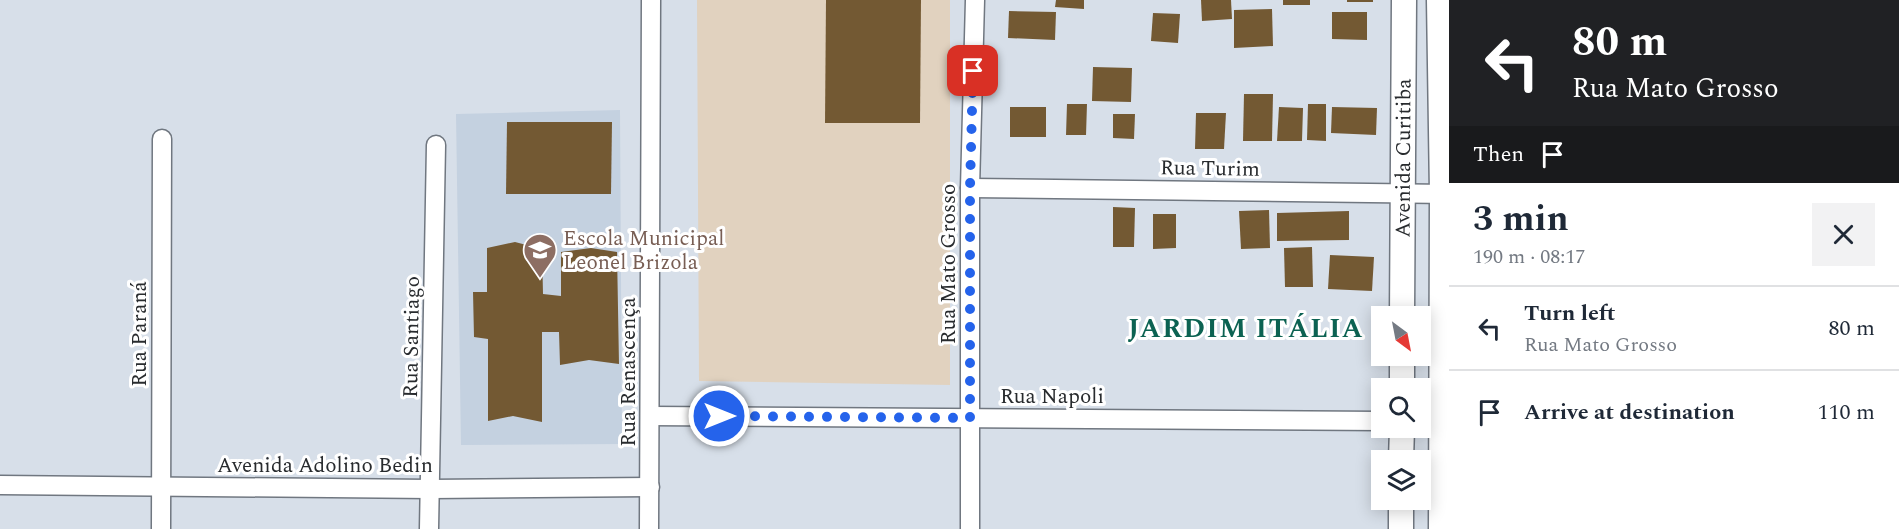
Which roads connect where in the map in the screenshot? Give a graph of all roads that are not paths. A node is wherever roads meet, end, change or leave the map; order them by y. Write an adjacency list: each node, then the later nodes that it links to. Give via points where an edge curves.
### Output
1 (651, 0): 11 (street, Rua Renascença)
2 (975, 0): 7 (street, Rua Mato Grosso)
3 (1404, 0): 8 (street, Avenida Curitiba)
4 (1439, 0): 9 (street, Avenida Curitiba)
5 (162, 139): 16 (street, Rua Paraná)
6 (436, 145): 18 (street, Rua Santiago)
7 (970, 188): 8 (street, Rua Turim); 12 (street, Rua Mato Grosso)
8 (1403, 192): 9 (street, Rua Turim); 10 (street, Avenida Curitiba)
9 (1445, 194): 14 (street, Avenida Curitiba)
10 (1402, 306)
11 (650, 416): 12 (street, Rua Napoli); 17 (street, Rua Renascença)
12 (970, 418): 13 (street, Rua Napoli); 23 (street, Rua Mato Grosso)
13 (1371, 421)
14 (1437, 422): 25 (street, Avenida Curitiba)
15 (0, 485): 16 (street, Avenida Adolino Bedin)
16 (162, 486): 18 (street, Avenida Adolino Bedin); 20 (street, Rua Paraná)
17 (650, 487): 18 (street, Avenida Adolino Bedin); 22 (street, Rua Renascença)
18 (431, 489): 21 (street, Rua Santiago)
19 (1401, 510): 24 (street)
20 (161, 529)
21 (429, 529)
22 (649, 529)
23 (970, 529)
24 (1401, 529)
25 (1441, 529)

